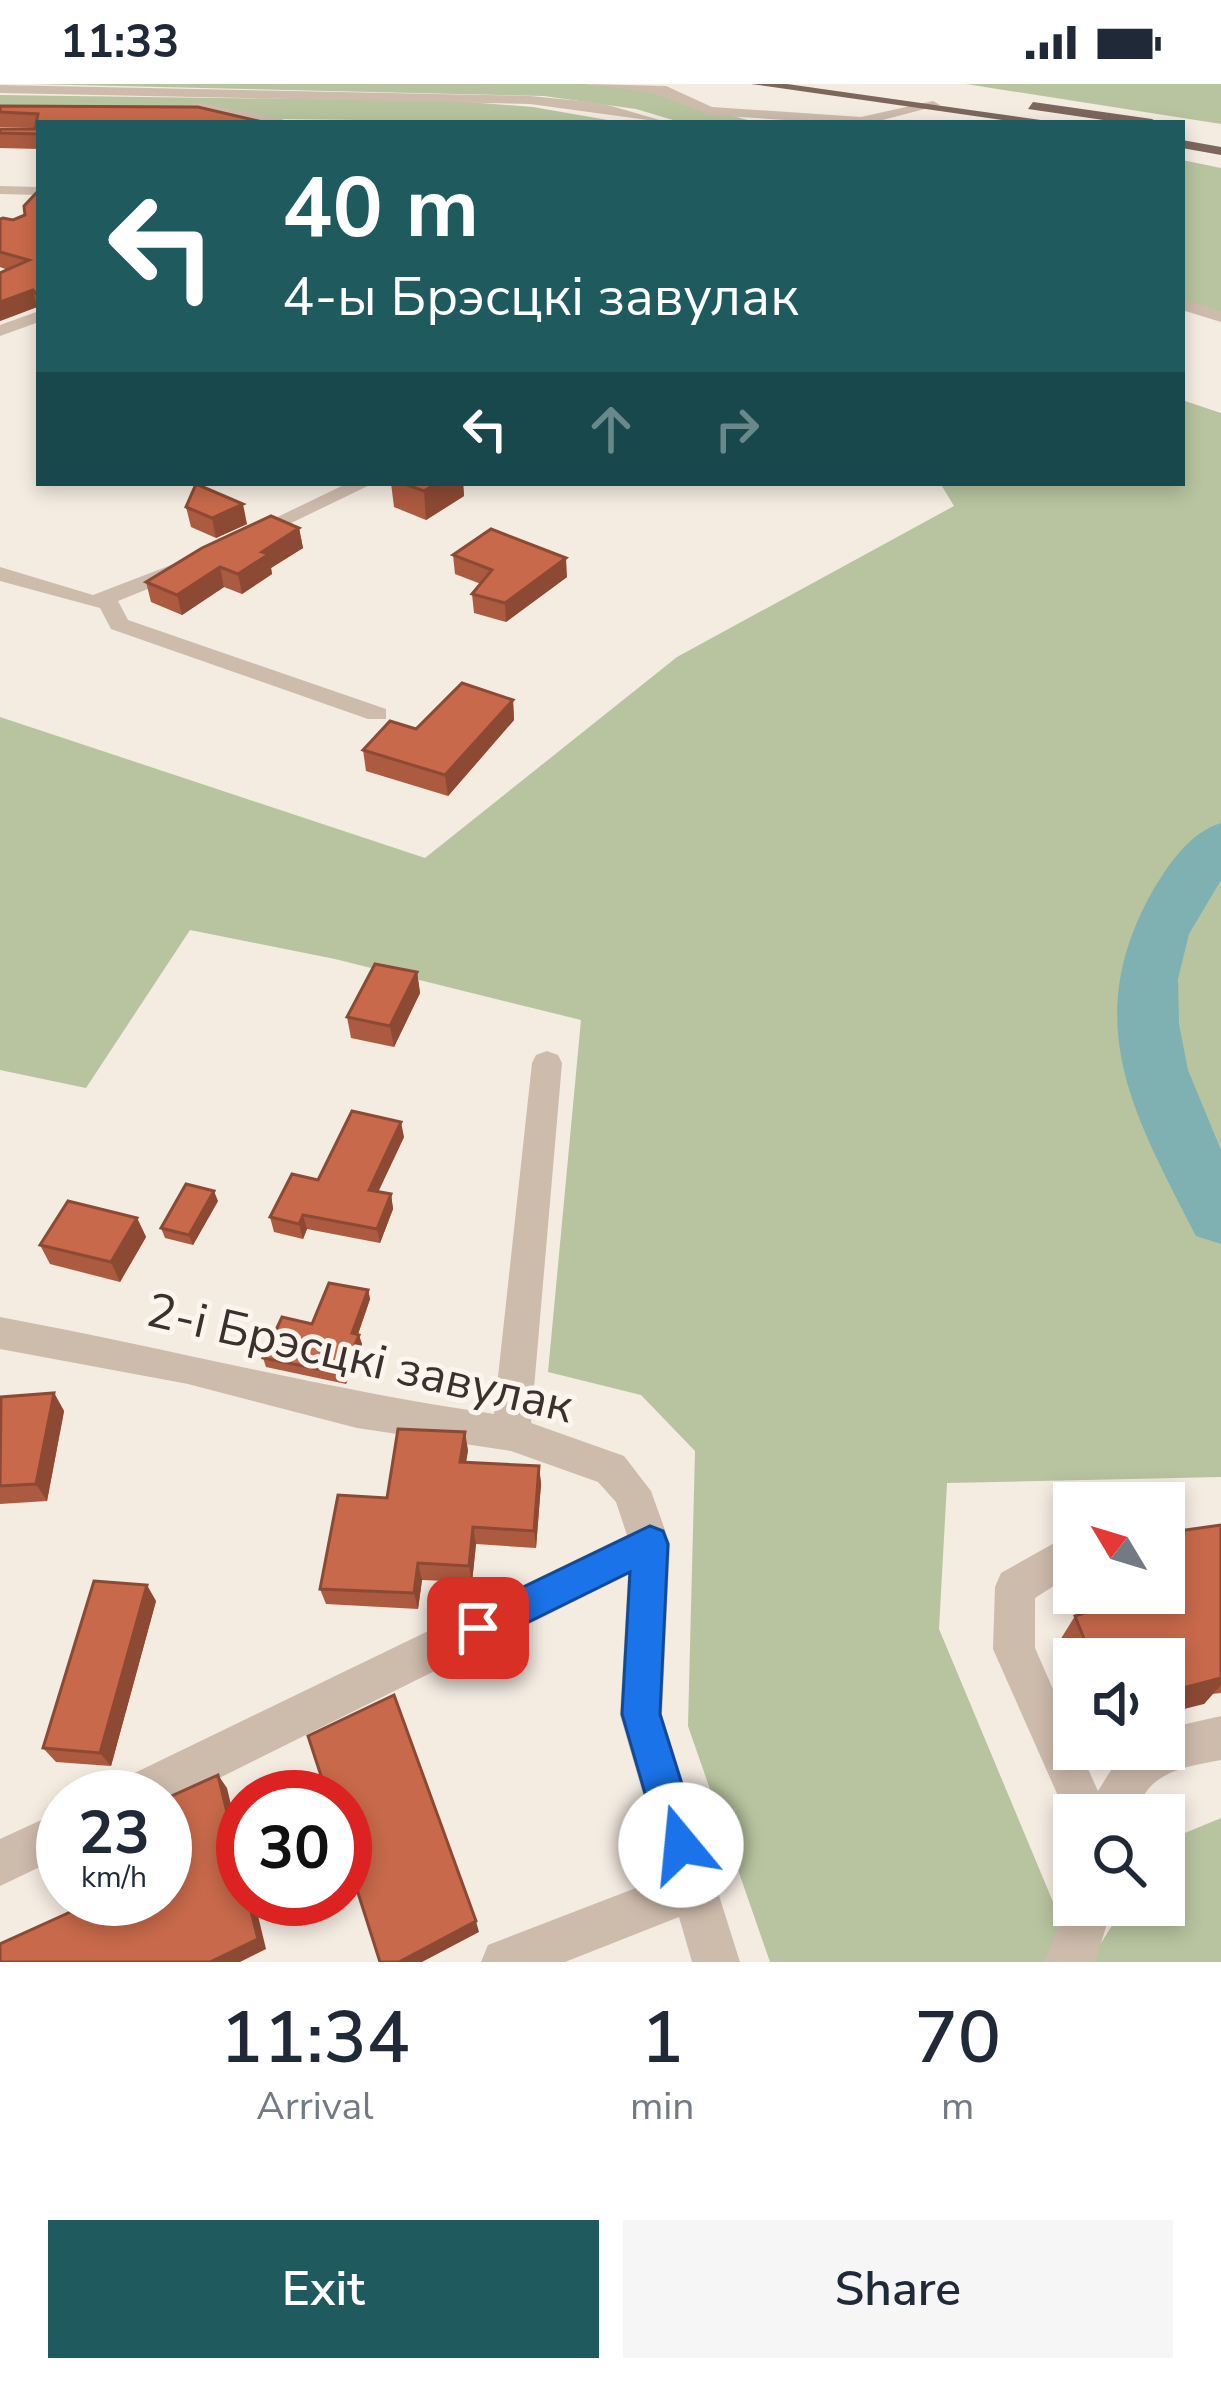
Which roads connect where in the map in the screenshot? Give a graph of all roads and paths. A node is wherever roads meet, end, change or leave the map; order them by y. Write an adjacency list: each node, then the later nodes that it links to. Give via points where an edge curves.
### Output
1 (594, 84): 8 (street, via 650,87 710,111)
2 (757, 84): 4 (main road)
3 (855, 84): 15 (main road)
4 (772, 85): 7 (main road)
5 (0, 89): 6 (street)
6 (158, 91): 9 (street); 10 (street, via 569,102)
7 (933, 105): 13 (street); 14 (main road)
8 (741, 112): 11 (street); 12 (street)
9 (260, 120)
10 (650, 120)
11 (767, 120)
12 (834, 120)
13 (866, 120)
14 (1034, 120)
15 (1129, 120)
16 (1185, 128): 17 (main road)
17 (1221, 134)
18 (1185, 145): 19 (main road)
19 (1221, 152)
20 (0, 190): 21 (street)
21 (36, 190)
22 (1185, 305): 24 (street)
23 (36, 317): 25 (street)
24 (1221, 317)
25 (0, 331)
26 (357, 486): 27 (street)
27 (236, 542)
28 (214, 552): 30 (street)
29 (0, 574): 30 (street)
30 (107, 601): 31 (street, via 119,624)
31 (377, 714)
32 (547, 1063): 34 (street)
33 (0, 1333): 34 (street, 2-і Брэсцкі завулак, via 357,1411)
34 (511, 1434): 35 (street, 2-і Брэсцкі завулак, via 611,1469 632,1491)
35 (650, 1544): 38 (street); 43 (street, via 641,1714)
36 (1053, 1564): 39 (street, via 1015,1587 1014,1648)
37 (1221, 1738): 40 (street, via 1146,1755)
38 (189, 1770)
39 (1077, 1794)
40 (1118, 1794)
41 (36, 1845): 42 (street)
42 (0, 1863)
43 (694, 1888): 45 (street); 46 (street)
44 (1084, 1926): 47 (street)
45 (505, 1962)
46 (716, 1962)
47 (1068, 1962)

